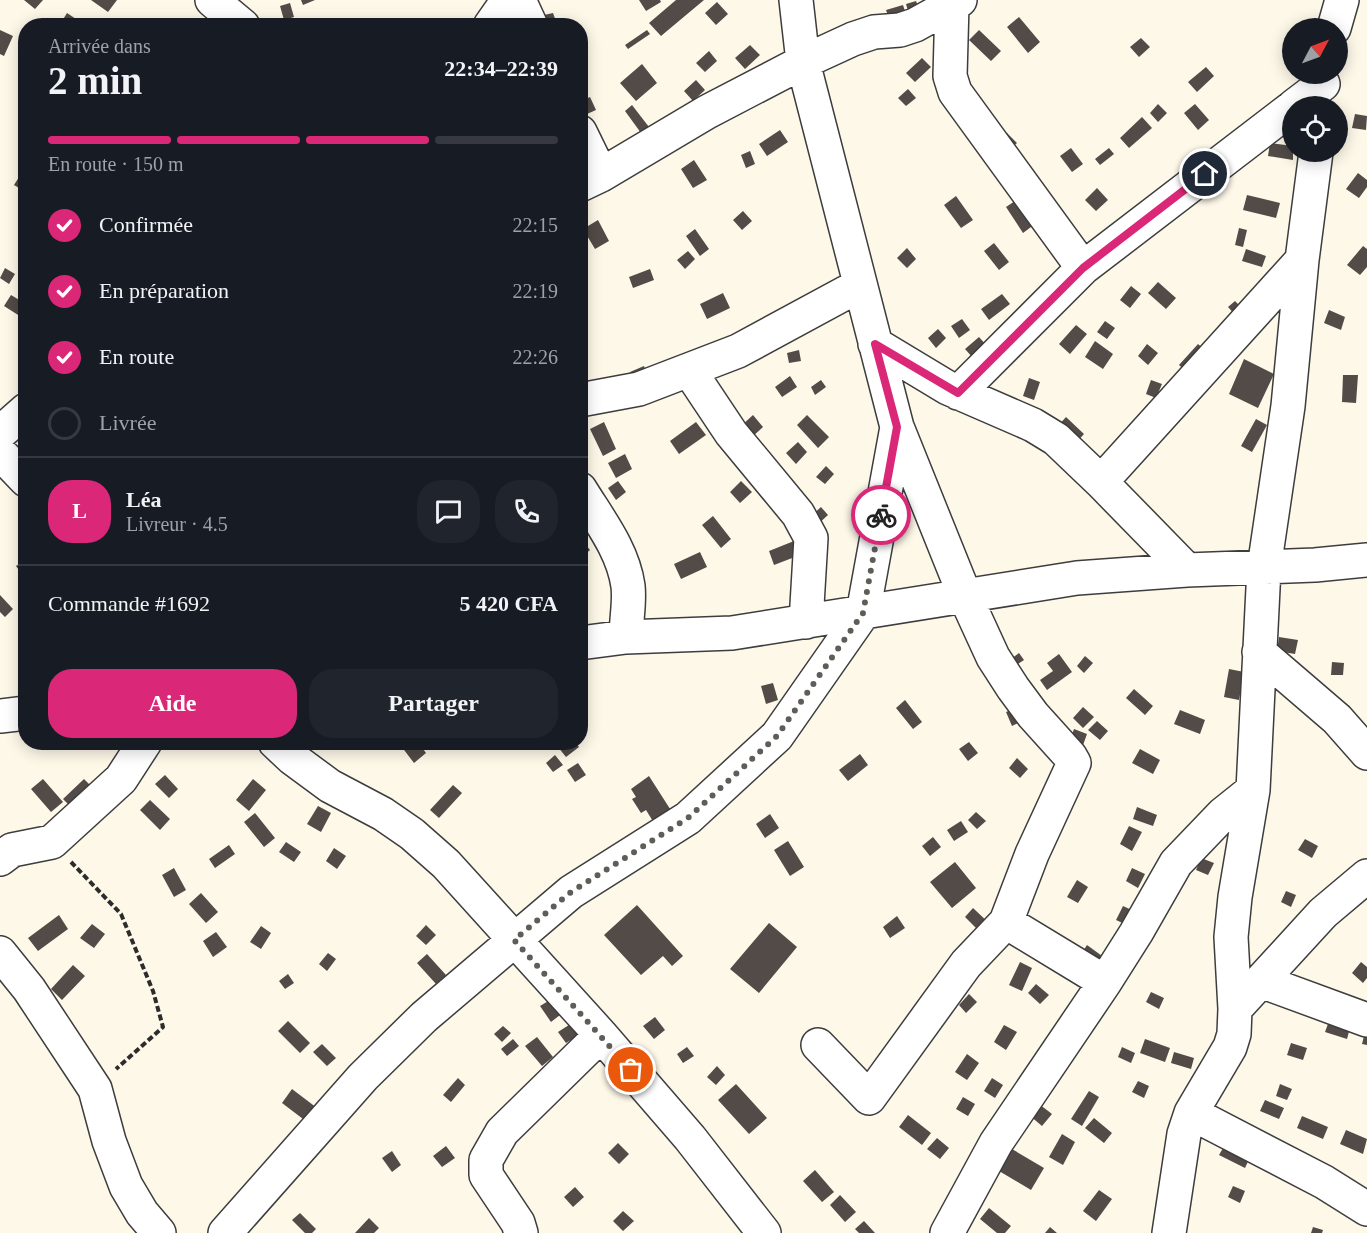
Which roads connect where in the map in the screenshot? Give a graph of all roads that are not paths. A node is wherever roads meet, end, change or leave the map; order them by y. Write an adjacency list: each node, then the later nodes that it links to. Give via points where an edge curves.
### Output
1 (210, 0): 7 (street); 8 (street)
2 (508, 0): 9 (street)
3 (519, 0): 10 (street)
4 (796, 0): 12 (street)
5 (1342, 0): 11 (street)
6 (956, 2): 12 (street, via 900,30 874,32); 17 (street, via 950,76 955,92)
7 (204, 18)
8 (233, 18)
9 (496, 18)
10 (527, 18)
11 (1337, 18)
12 (802, 62): 15 (street); 18 (street)
13 (1282, 115): 17 (street)
14 (1315, 162): 16 (street)
15 (591, 180)
16 (1302, 260): 28 (street); 31 (street, via 1288,406)
17 (1083, 268): 21 (street)
18 (860, 285): 19 (street); 20 (street, via 755,344)
19 (875, 344): 21 (street); 24 (street)
20 (688, 370): 22 (street, via 639,389); 35 (street, via 731,433 798,514 811,538)
21 (958, 393): 28 (street, via 1056,439)
22 (588, 399)
23 (18, 417): 25 (street)
24 (897, 427): 33 (street); 34 (street)
25 (0, 433)
26 (0, 453): 27 (street)
27 (18, 472)
28 (1101, 482): 32 (street)
29 (588, 502): 36 (street, via 621,560 628,586)
30 (1367, 560): 31 (street)
31 (1264, 568): 32 (street); 38 (street)
32 (1187, 570): 33 (street, via 1077,578)
33 (965, 596): 34 (street); 47 (street, via 993,657 1013,688 1074,764)
34 (863, 613): 35 (street); 48 (street, via 777,736 688,818 571,892)
35 (806, 622): 36 (street, via 732,633)
36 (626, 637): 37 (street)
37 (588, 643)
38 (1258, 652): 43 (street, via 1337,719); 44 (street)
39 (18, 714): 40 (street)
40 (0, 717)
41 (140, 750): 45 (street, via 121,779 52,842 12,850)
42 (284, 750): 48 (street, via 330,786 412,834 446,864)
43 (1367, 753)
44 (1253, 790): 50 (street, via 1222,814 1176,863); 52 (street, via 1231,938)
45 (0, 859)
46 (1367, 876): 51 (street, via 1323,913)
47 (1006, 922): 50 (street); 55 (street, via 966,964 869,1098)
48 (514, 940): 54 (street); 60 (street, via 424,1017 363,1077)
49 (0, 953): 59 (street, via 29,989 94,1089 126,1186)
50 (1105, 981): 62 (street, via 996,1143)
51 (1261, 981): 52 (street); 53 (street)
52 (1235, 1009): 56 (street, via 1230,1047)
53 (1367, 1020)
54 (601, 1035): 58 (street, via 690,1138); 61 (street, via 502,1132 486,1160 486,1175)
55 (818, 1045)
56 (1191, 1113): 57 (street, via 1324,1182); 63 (street)
57 (1367, 1209)
58 (760, 1232)
59 (159, 1233)
60 (225, 1233)
61 (521, 1233)
62 (948, 1233)
63 (1168, 1233)

